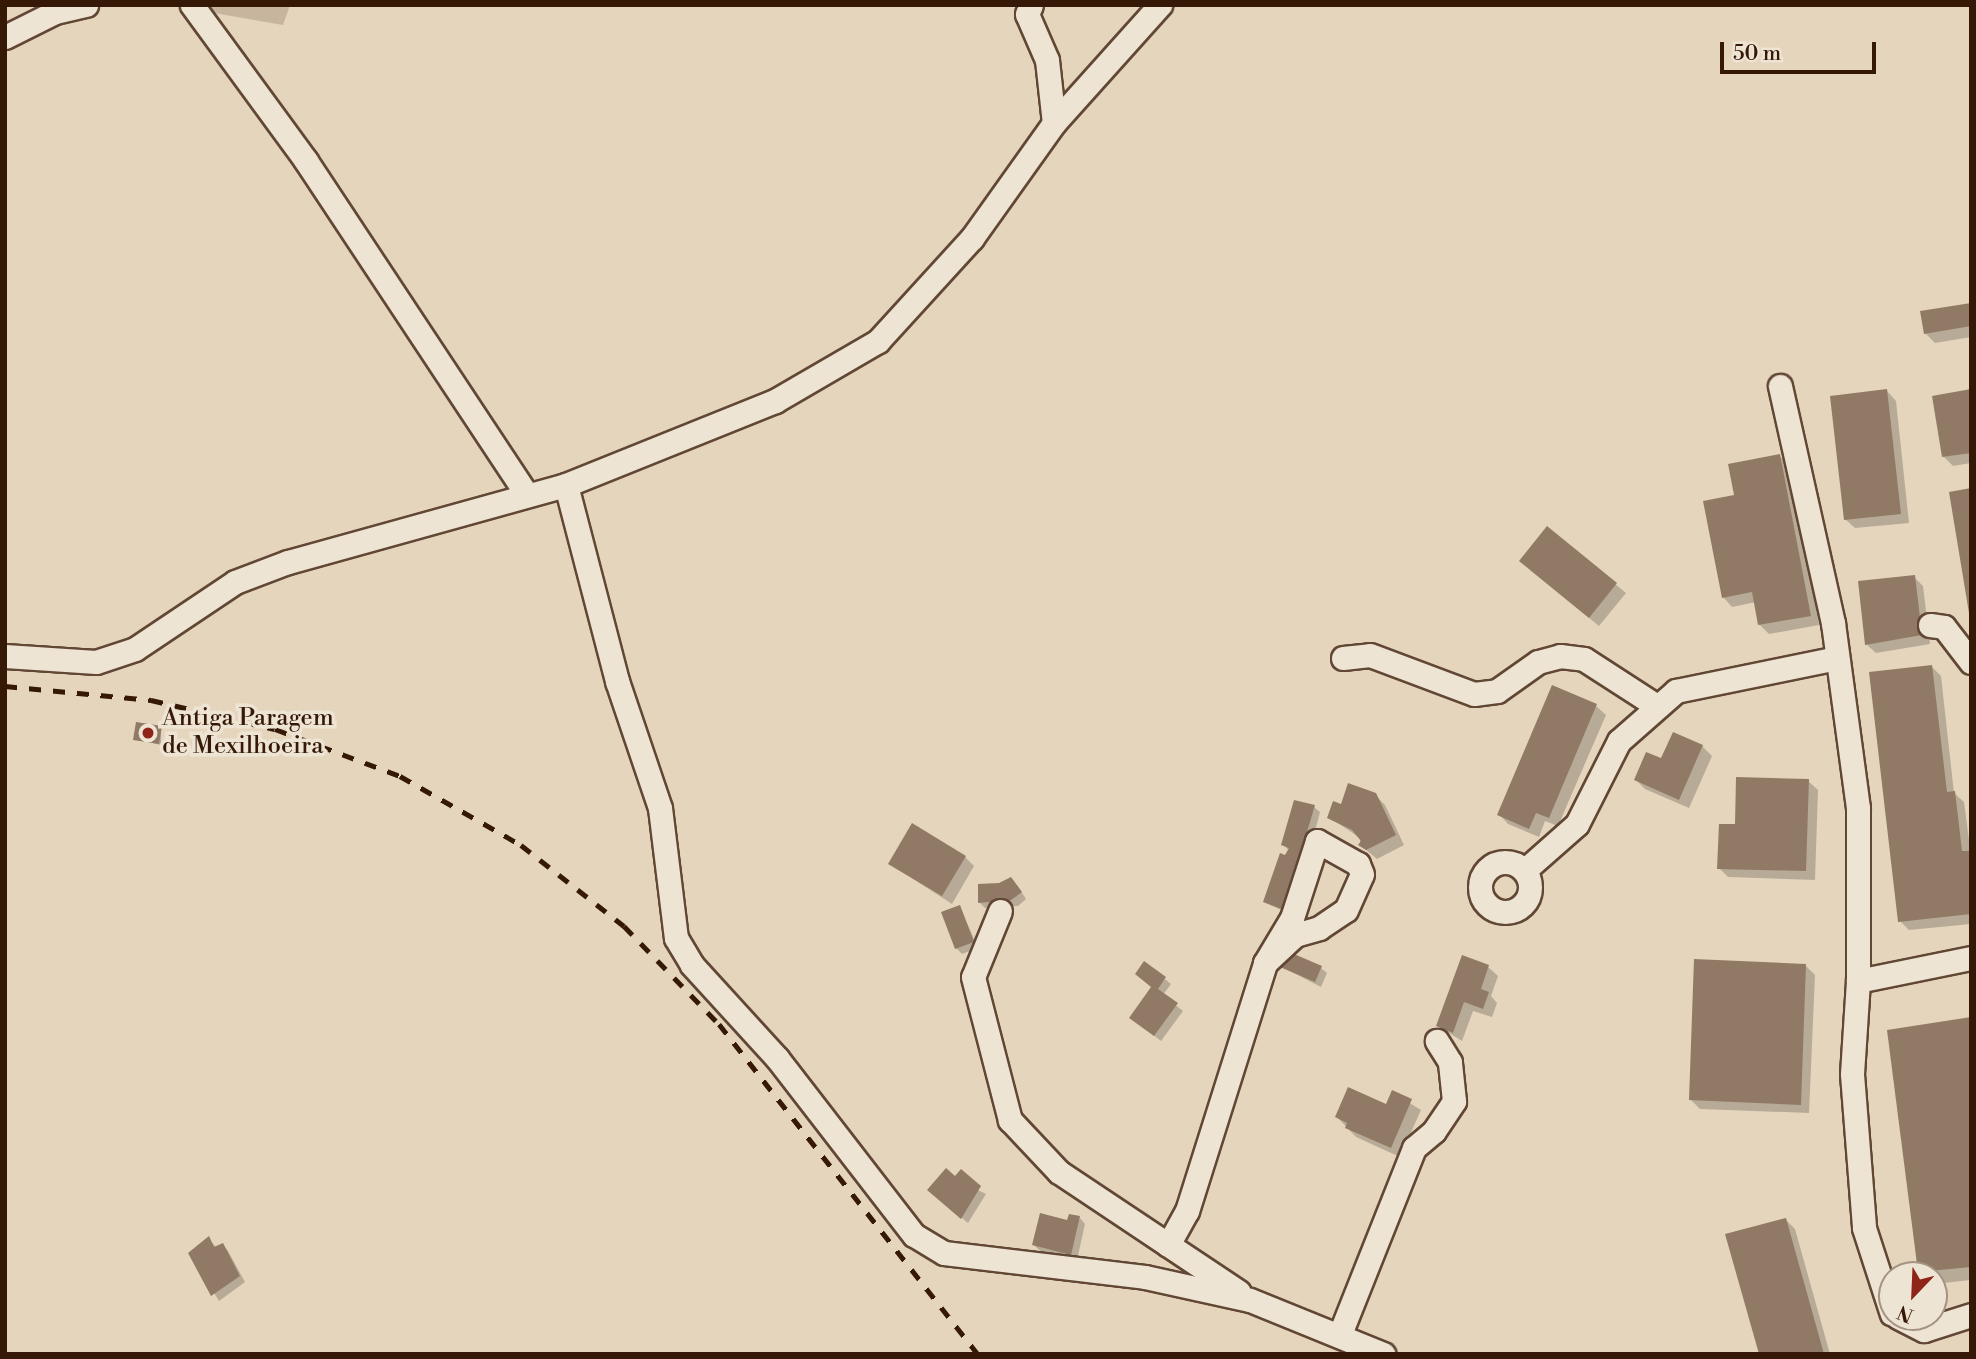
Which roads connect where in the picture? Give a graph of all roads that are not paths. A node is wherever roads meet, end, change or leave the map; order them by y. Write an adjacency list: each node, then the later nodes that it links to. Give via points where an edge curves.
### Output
1 (86, 5): 5 (street, via 55,12)
2 (192, 5): 9 (street, via 306,161)
3 (1031, 5): 6 (street, via 1027,14 1047,60)
4 (1160, 5): 6 (street)
5 (5, 37)
6 (1054, 123): 8 (street, via 972,237 878,341 775,401)
7 (1780, 386): 13 (street)
8 (566, 485): 9 (street); 24 (street, via 617,681 660,808 676,938 692,965 777,1058 914,1235 944,1253 1145,1277)
9 (526, 494): 11 (street, via 288,562 235,582 135,649 96,662)
10 (1930, 625): 14 (street, via 1944,627)
11 (5, 656)
12 (1343, 658): 15 (street, via 1370,655 1474,694 1497,691 1538,662 1560,656 1584,659)
13 (1838, 658): 15 (street, via 1702,682); 20 (street, via 1858,808)
14 (1971, 662)
15 (1655, 705): 16 (street, via 1619,741 1577,824)
16 (1525, 870)
17 (1000, 911): 22 (street, via 972,976 1010,1121 1059,1172)
18 (1971, 958): 20 (street)
19 (1265, 963): 19 (street, via 1296,935 1319,928 1346,910 1362,874 1358,864 1317,842 1292,918); 22 (street, via 1187,1212)
20 (1858, 981): 23 (street, via 1852,1074 1864,1228)
21 (1437, 1041): 27 (street, via 1450,1062 1454,1101 1434,1131 1414,1148)
22 (1168, 1245): 24 (street)
23 (1878, 1271)
24 (1250, 1300): 27 (street)
25 (1971, 1315): 26 (street)
26 (1948, 1322)
27 (1340, 1334): 28 (street)
28 (1382, 1354)

